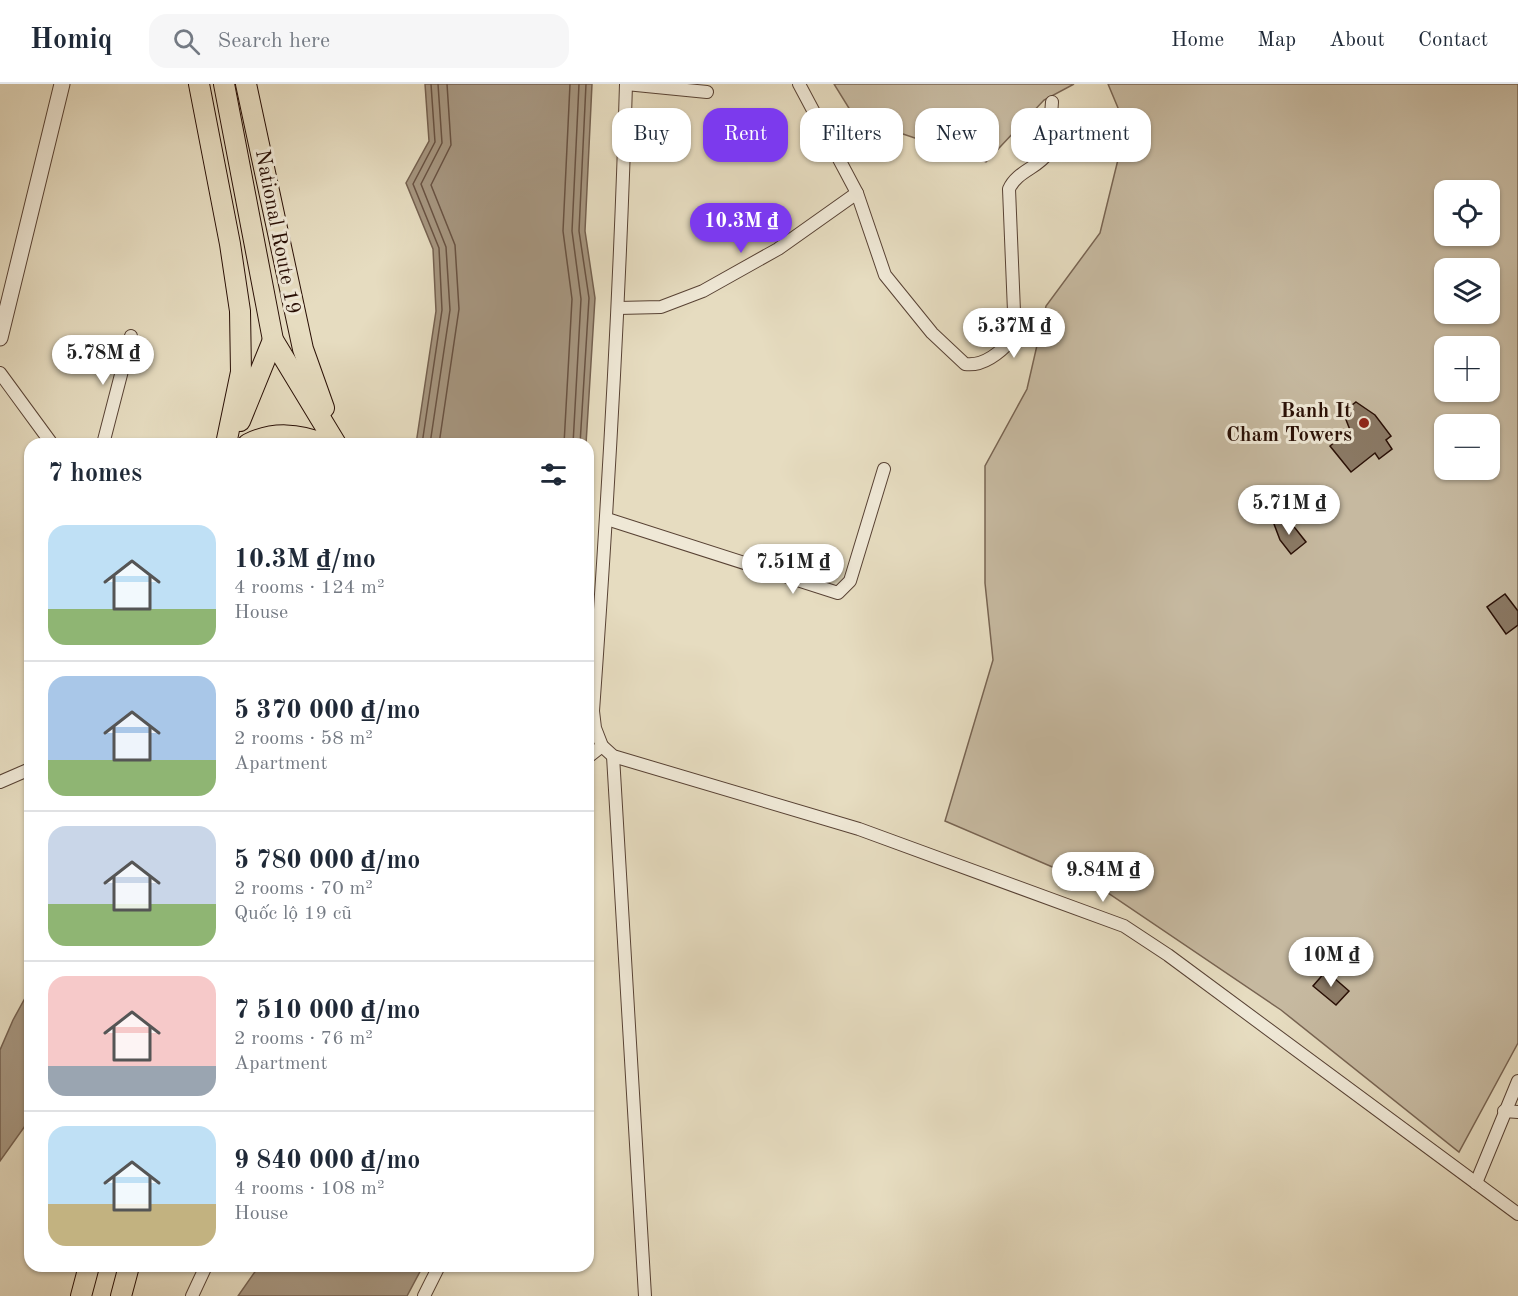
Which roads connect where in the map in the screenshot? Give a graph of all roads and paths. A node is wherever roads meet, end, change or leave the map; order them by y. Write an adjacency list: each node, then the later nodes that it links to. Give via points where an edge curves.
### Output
1 (62, 84): 12 (street)
2 (199, 84): 17 (highway, via 231,244 240,311 240,372)
3 (224, 84): 13 (highway, National Route 19)
4 (246, 84): 22 (highway, via 303,349)
5 (626, 84): 7 (street); 10 (street)
6 (799, 84): 9 (street)
7 (707, 92)
8 (1052, 102): 9 (street, via 1048,153 1044,160 1012,181 1009,189 1015,336 982,362 965,364 932,333 885,274)
9 (857, 193): 10 (street, via 778,249 711,287 661,307)
10 (618, 308): 24 (street)
11 (131, 336): 16 (street)
12 (0, 338)
13 (273, 340): 18 (highway, National Route 19); 21 (highway, National Route 19)
14 (0, 373): 15 (street)
15 (48, 438)
16 (105, 438)
17 (229, 438)
18 (231, 438)
19 (260, 438): 20 (highway, via 282,434)
20 (310, 438)
21 (333, 438)
22 (335, 438)
23 (884, 470): 24 (street, via 850,581 838,593)
24 (607, 519): 25 (street, via 594,711)
25 (602, 746): 26 (street); 27 (street)
26 (594, 752)
27 (613, 756): 33 (street, via 859,829 1124,926); 43 (street)
28 (24, 772): 29 (street)
29 (0, 782)
30 (1518, 1081): 31 (street)
31 (1504, 1111): 32 (street); 33 (street)
32 (1518, 1112)
33 (1476, 1183): 34 (street)
34 (1518, 1214)
35 (87, 1272): 39 (highway)
36 (127, 1272): 40 (highway)
37 (203, 1272): 41 (street)
38 (436, 1272): 42 (street)
39 (81, 1296)
40 (121, 1296)
41 (192, 1296)
42 (424, 1296)
43 (645, 1296)

